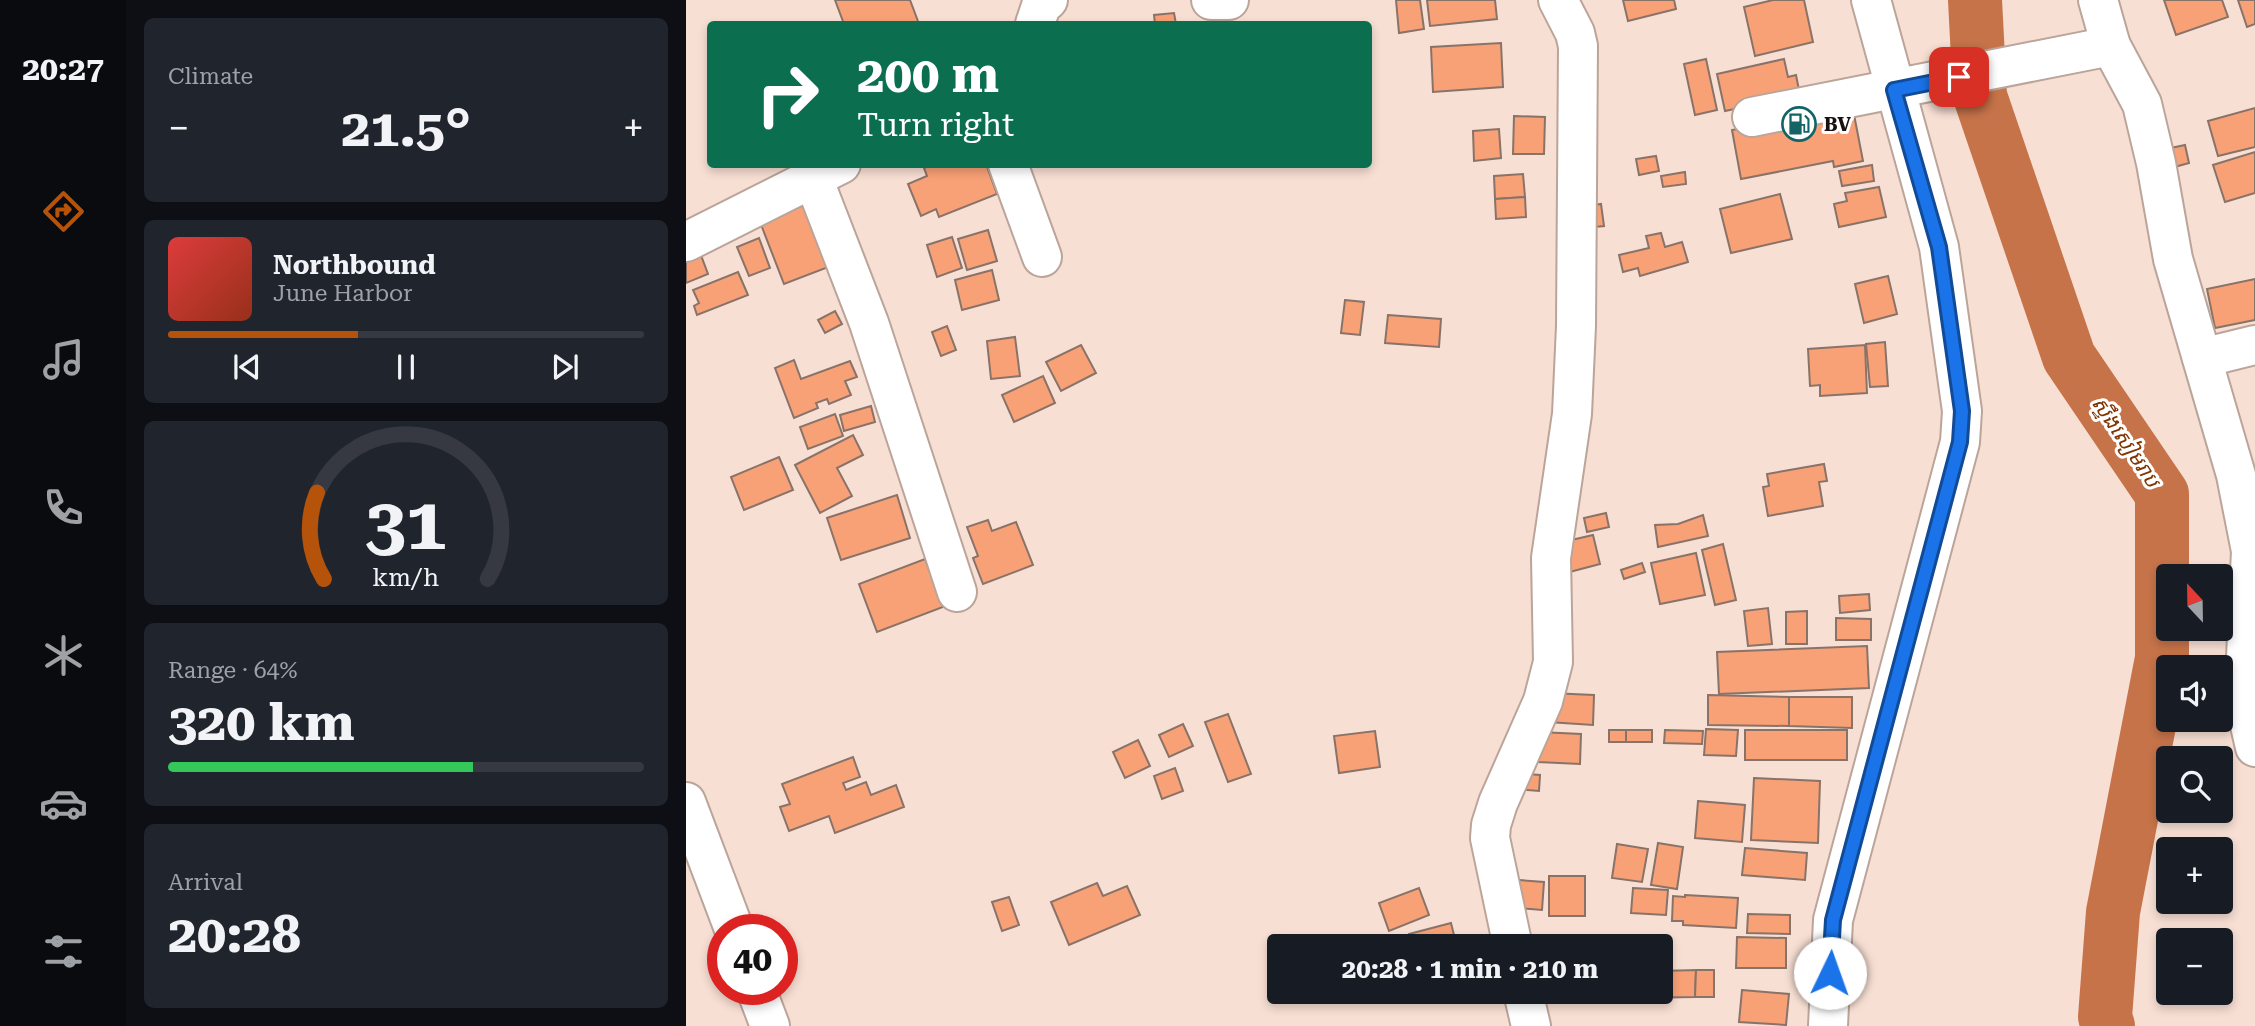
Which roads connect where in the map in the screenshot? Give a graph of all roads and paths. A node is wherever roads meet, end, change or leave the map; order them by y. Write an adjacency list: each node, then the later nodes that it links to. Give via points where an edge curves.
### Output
1 (1048, 0): 7 (street)
2 (1211, 0): 3 (street)
3 (1229, 0)
4 (1558, 0): 21 (street, via 1578,46 1572,414 1551,558 1553,662 1543,701 1491,825 1493,857)
5 (1871, 0): 9 (street)
6 (2098, 0): 8 (street)
7 (1036, 21)
8 (2094, 49): 9 (street); 16 (street, via 2142,104 2173,259)
9 (1894, 90): 10 (street); 26 (street, via 1939,247 1962,411 1960,442 1833,920)
10 (1752, 117)
11 (1009, 168): 14 (street)
12 (827, 171): 13 (street); 17 (street, via 869,323)
13 (686, 242)
14 (1042, 257)
15 (2255, 345): 16 (street)
16 (2202, 358): 18 (street, via 2236,475 2251,551 2244,699)
17 (957, 592)
18 (2255, 747)
19 (686, 802): 20 (street)
20 (728, 914)
21 (1510, 934)
22 (1526, 1004): 25 (street)
23 (762, 1005): 24 (street)
24 (770, 1026)
25 (1531, 1026)
26 (1828, 1026)

